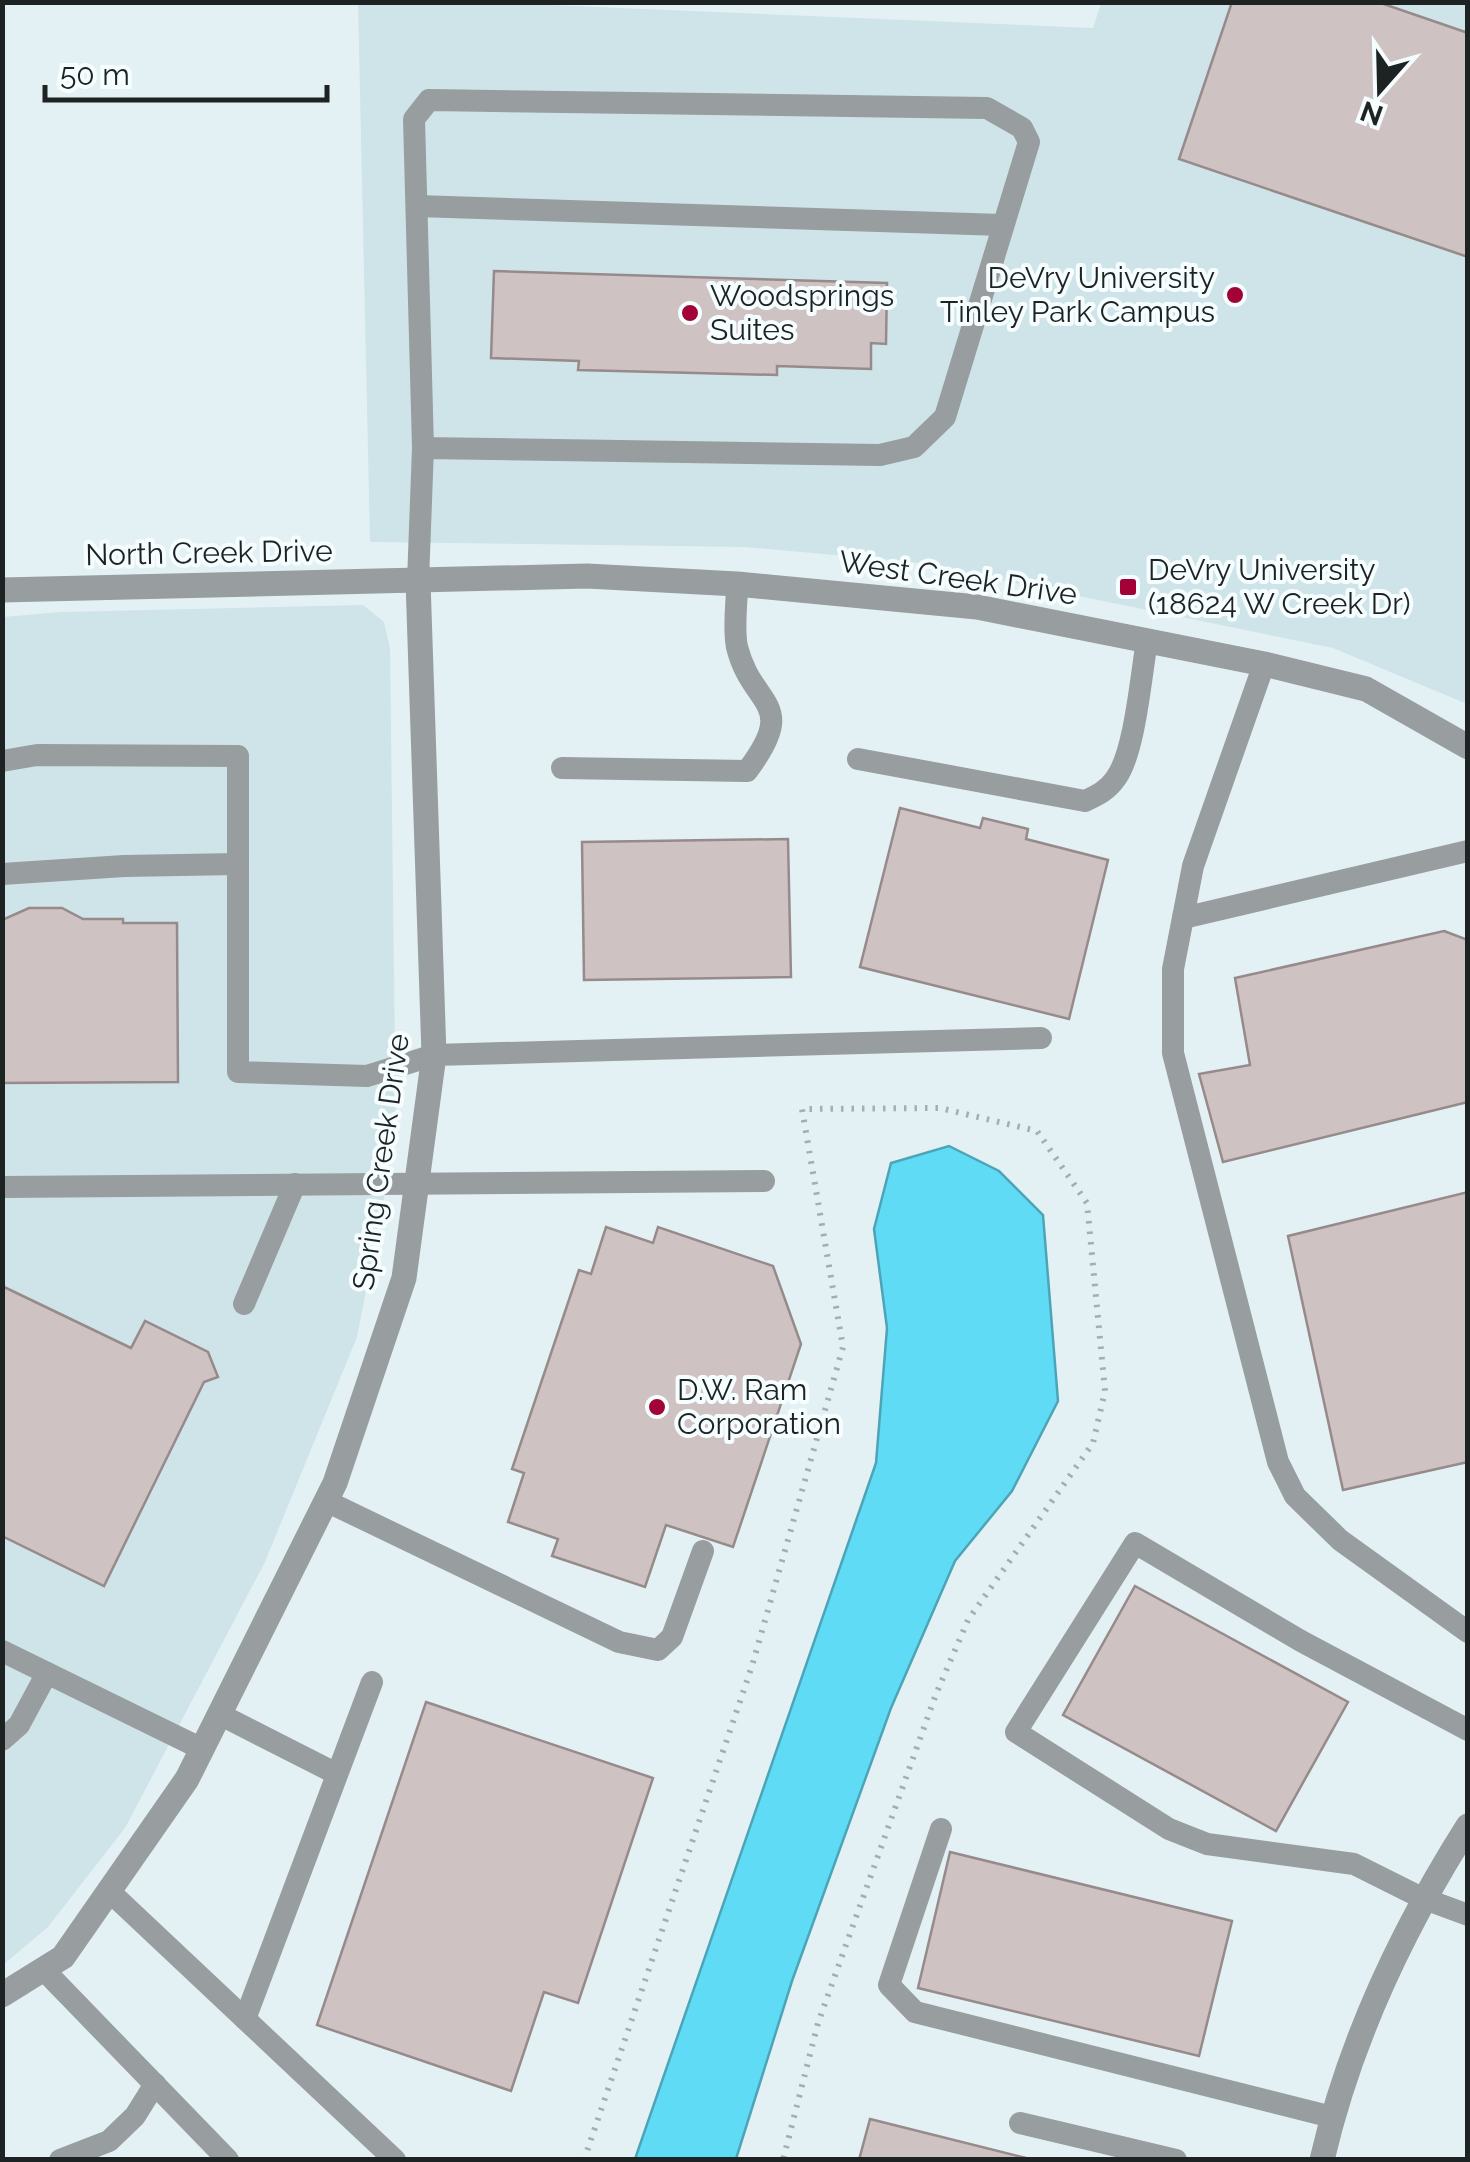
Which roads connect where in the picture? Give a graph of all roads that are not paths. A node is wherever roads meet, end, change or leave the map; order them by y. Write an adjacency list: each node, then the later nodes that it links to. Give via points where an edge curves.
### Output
1 (417, 206): 2 (lane); 2 (lane, via 414,119 429,100 987,108 1022,128 1028,142); 3 (lane)
2 (1002, 224): 3 (lane, via 945,417 914,447 880,455)
3 (423, 448): 4 (lane)
4 (418, 580): 5 (street, West Creek Drive, via 587,576); 6 (street, North Creek Drive); 18 (street, Spring Creek Drive)
5 (737, 584): 7 (street, West Creek Drive, via 977,608); 12 (lane, via 737,645 769,704 773,726 747,771)
6 (2, 590)
7 (1147, 641): 8 (street, West Creek Drive); 10 (lane, via 1130,740 1118,776 1102,794 1085,800)
8 (1264, 664): 9 (street, West Creek Drive, via 1366,689); 16 (lane, via 1193,866)
9 (1468, 747)
10 (858, 759)
11 (2, 761): 14 (lane, via 37,755 238,756)
12 (562, 768)
13 (1468, 851): 16 (lane)
14 (238, 864): 15 (lane); 18 (lane, via 238,1072 367,1076)
15 (2, 874)
16 (1184, 918): 26 (lane, via 1173,969 1173,1053 1278,1462 1295,1496 1340,1540)
17 (1041, 1038): 18 (lane)
18 (434, 1055): 20 (street, Spring Creek Drive)
19 (764, 1181): 20 (lane)
20 (417, 1183): 21 (lane); 24 (street, Spring Creek Drive, via 404,1278)
21 (296, 1184): 22 (lane); 23 (lane)
22 (2, 1187)
23 (244, 1304)
24 (326, 1501): 25 (lane, via 619,1642 658,1650 672,1638); 30 (street, Spring Creek Drive)
25 (703, 1551)
26 (1468, 1632)
27 (2, 1651): 28 (lane)
28 (47, 1673): 32 (lane, via 19,1726); 33 (lane)
29 (372, 1682): 34 (lane)
30 (219, 1714): 33 (street, Spring Creek Drive); 34 (lane)
31 (1468, 1730): 38 (lane, via 1135,1544 1016,1732 1169,1829 1207,1844 1354,1864)
32 (2, 1740)
33 (202, 1749): 37 (street, Spring Creek Drive)
34 (337, 1774): 42 (lane)
35 (1468, 1826): 38 (street)
36 (941, 1829): 44 (lane, via 888,1985 915,2012)
37 (108, 1891): 40 (street, Spring Creek Drive, via 62,1957); 42 (lane)
38 (1422, 1898): 39 (lane); 44 (street, via 1371,2004)
39 (1468, 1915)
40 (43, 1969): 41 (street, Spring Creek Drive); 43 (lane)
41 (2, 1995)
42 (245, 2019): 48 (lane)
43 (155, 2084): 46 (lane, via 109,2141); 47 (lane)
44 (1332, 2117): 50 (street)
45 (1020, 2123): 49 (lane)
46 (60, 2160)
47 (228, 2160)
48 (395, 2160)
49 (1176, 2160)
50 (1322, 2160)

